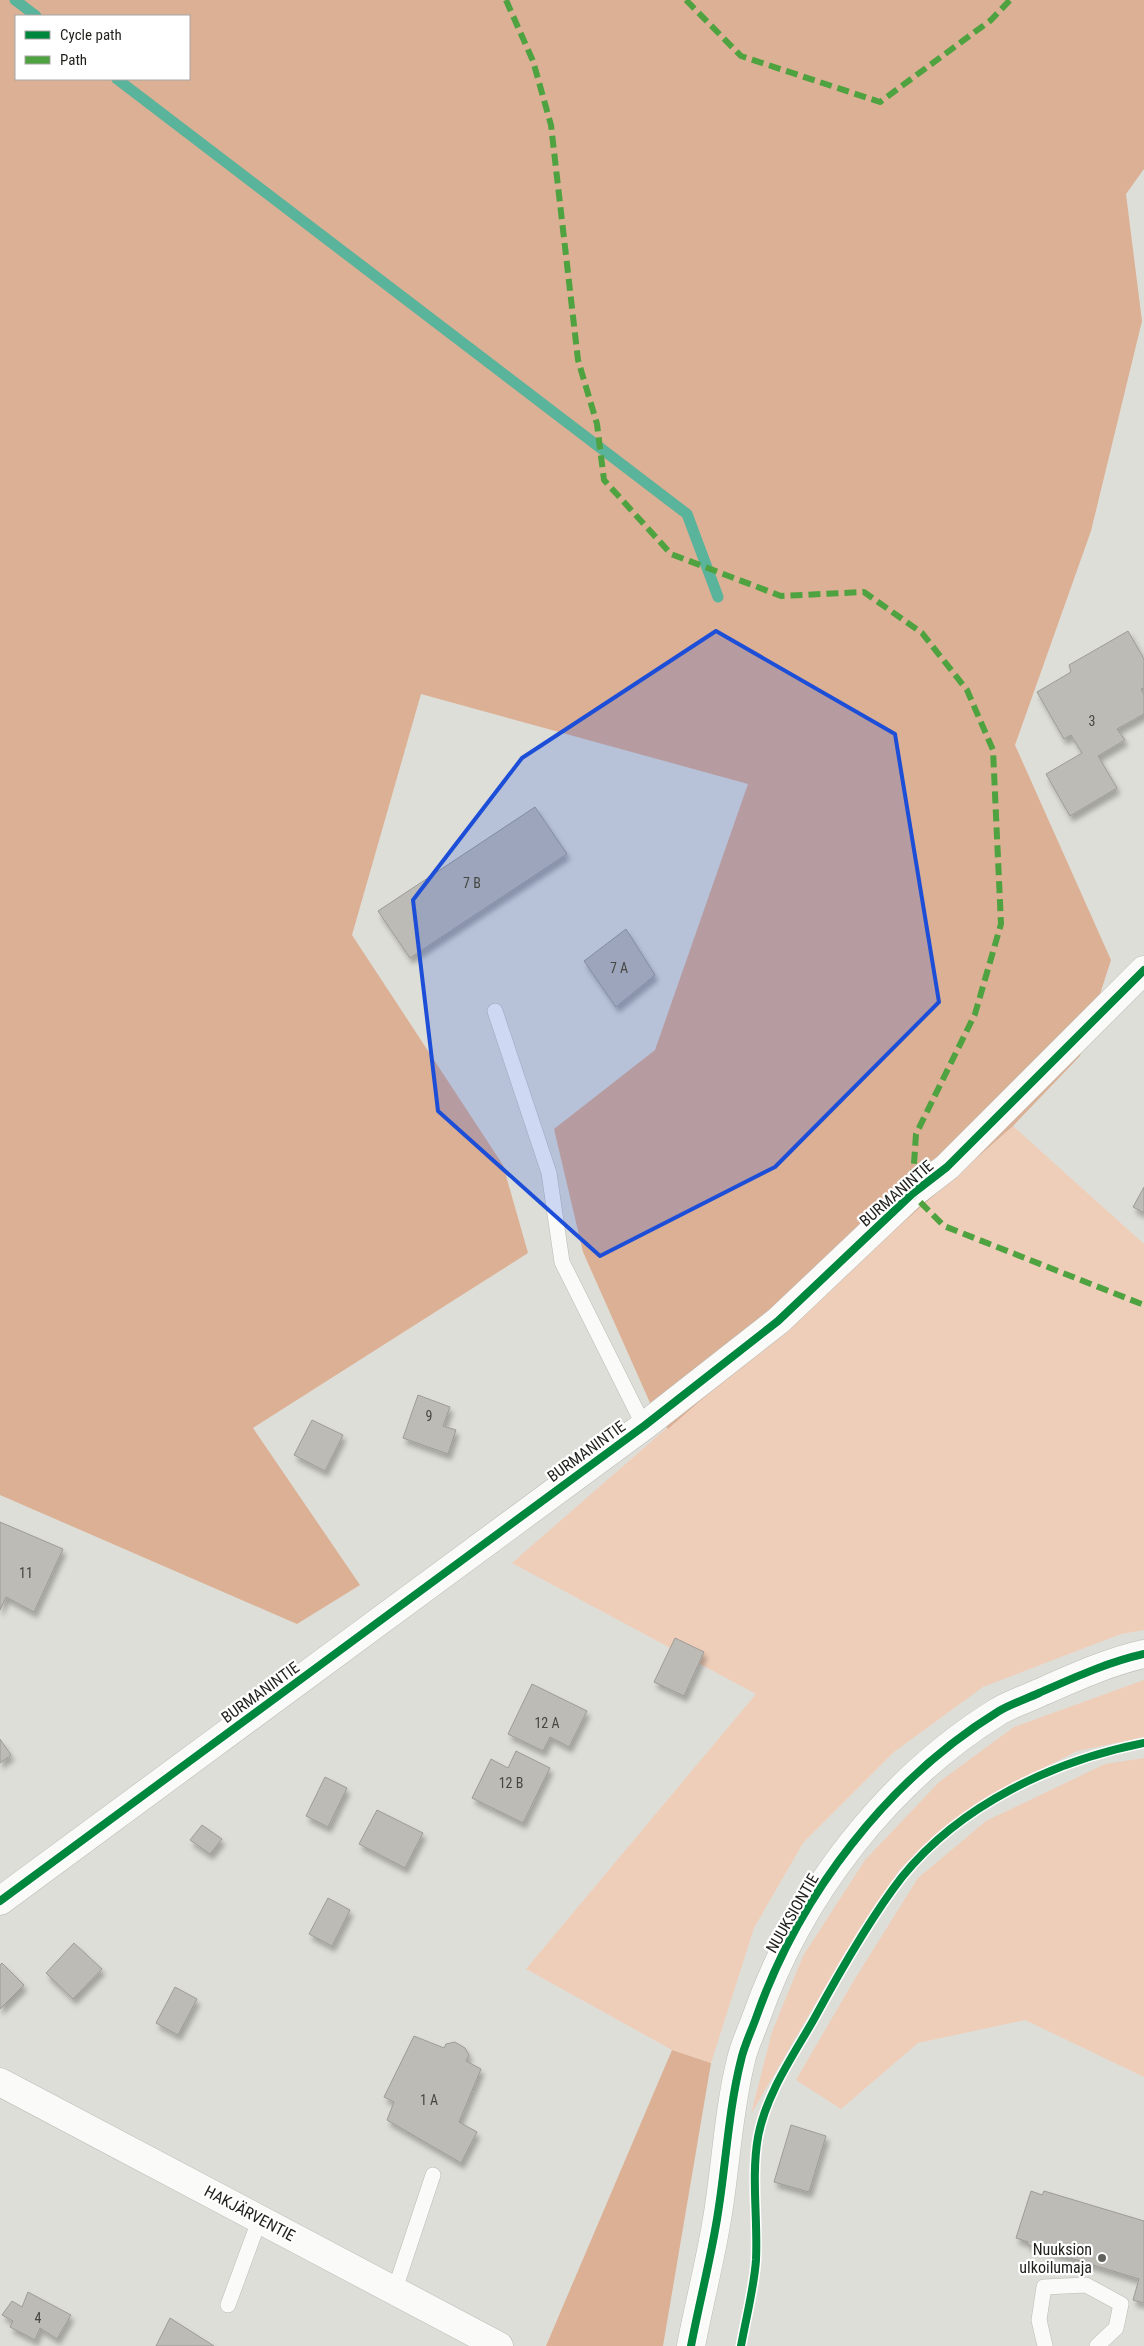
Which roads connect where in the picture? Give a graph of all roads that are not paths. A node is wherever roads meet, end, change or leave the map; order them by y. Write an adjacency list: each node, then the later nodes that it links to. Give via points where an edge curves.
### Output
1 (1144, 970): 3 (street, BURMANINTIE, via 947,1167 912,1194 778,1321)
2 (495, 1011): 3 (lane, via 549,1173 562,1262)
3 (644, 1426): 5 (street, BURMANINTIE)
4 (1144, 1654): 12 (street, NUUKSIONTIE, via 1085,1673 1000,1711 943,1751 908,1782 866,1828 822,1884 785,1947 741,2058 729,2119 717,2219)
5 (2, 1894)
6 (0, 2082): 8 (street, HAKJÄRVENTIE)
7 (433, 2175): 9 (lane)
8 (260, 2218): 9 (street, HAKJÄRVENTIE); 10 (lane)
9 (395, 2289): 11 (street, HAKJÄRVENTIE)
10 (228, 2305)
11 (499, 2346)
12 (690, 2346)
13 (1045, 2346): 14 (lane, via 1039,2320 1044,2287 1086,2285 1121,2304 1116,2328)
14 (1097, 2346)

